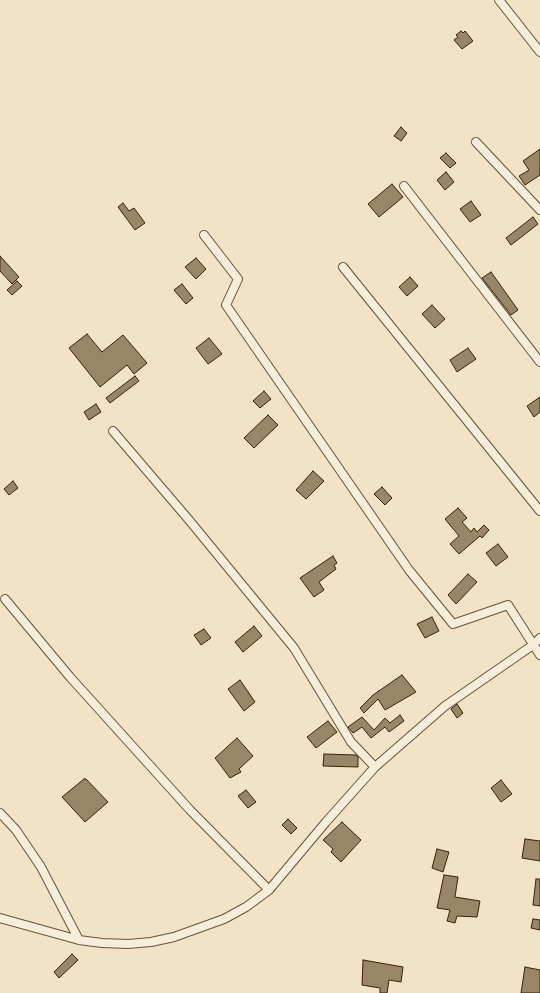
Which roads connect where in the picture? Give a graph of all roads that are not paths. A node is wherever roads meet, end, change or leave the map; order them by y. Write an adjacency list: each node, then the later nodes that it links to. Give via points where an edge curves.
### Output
1 (499, 0): 2 (street)
2 (540, 52)
3 (476, 142): 5 (street)
4 (404, 186): 8 (street)
5 (540, 210)
6 (204, 235): 13 (street, via 238,279 226,305 414,576 453,624 508,606)
7 (343, 268): 10 (street)
8 (540, 362)
9 (113, 431): 15 (street, via 294,648 351,742)
10 (540, 511)
11 (5, 599): 17 (street, via 70,677 190,810)
12 (540, 638): 13 (street)
13 (534, 645): 14 (street); 15 (street, via 445,706)
14 (540, 655)
15 (375, 767): 17 (street)
16 (0, 814): 19 (street, via 16,830 41,867)
17 (269, 890): 19 (street, via 224,919 174,937 128,944)
18 (0, 918): 19 (street)
19 (79, 940)

